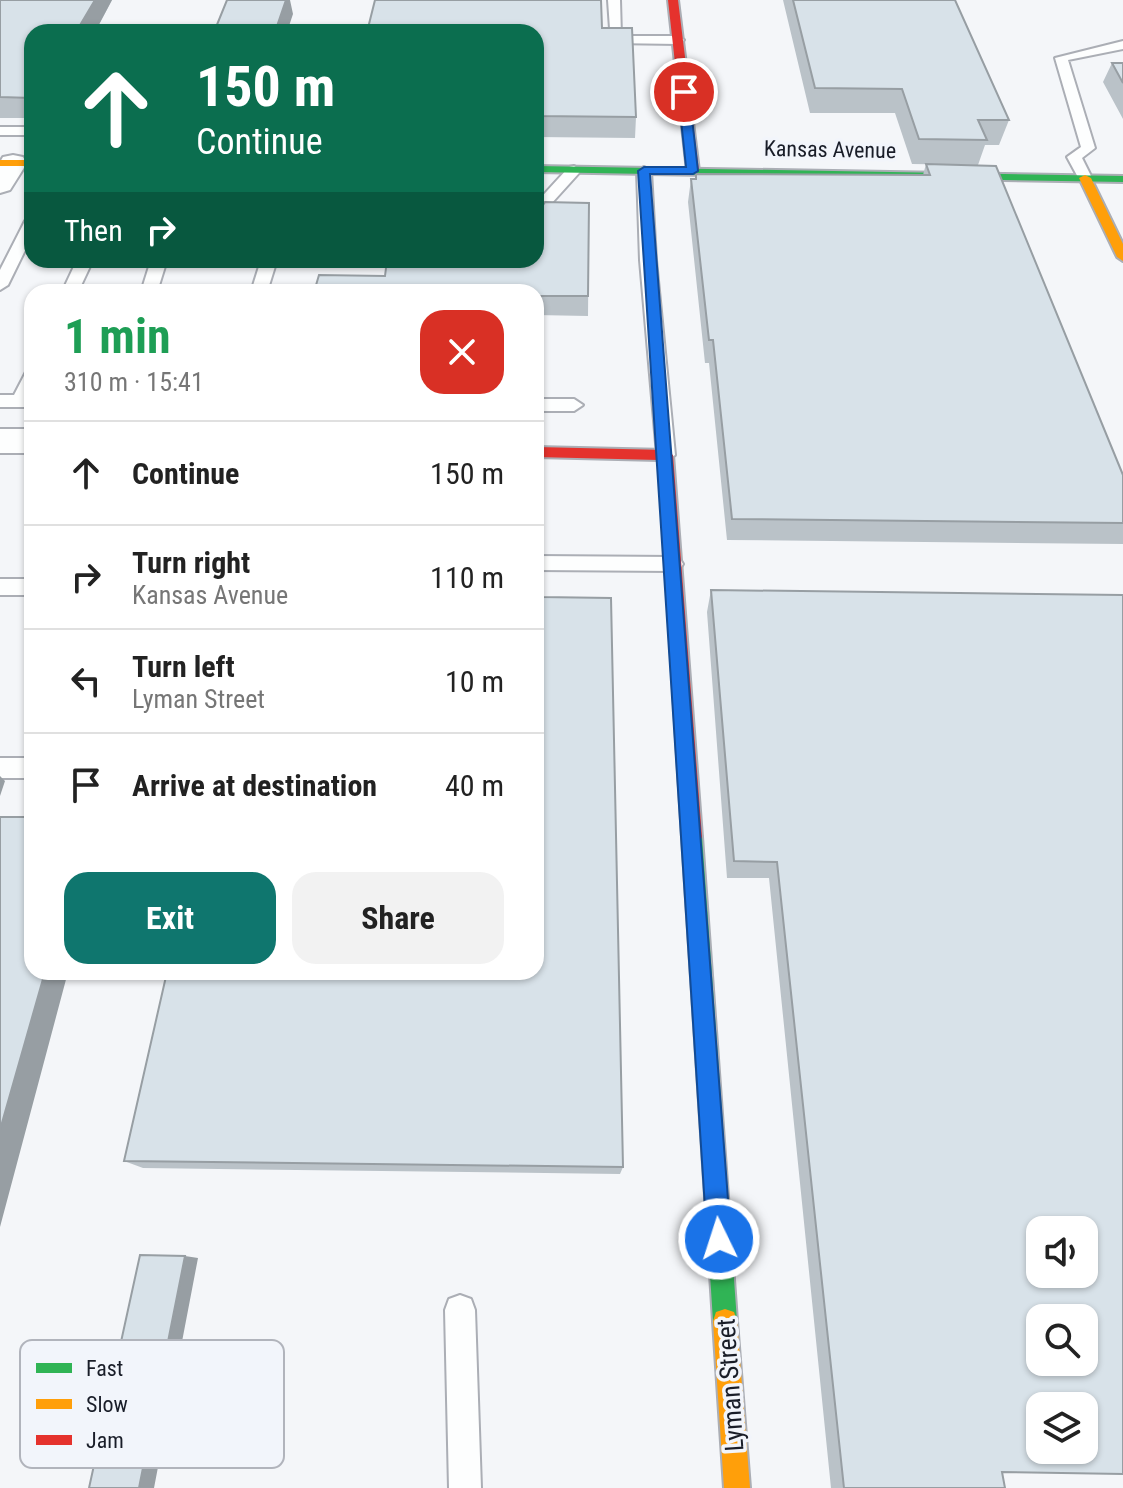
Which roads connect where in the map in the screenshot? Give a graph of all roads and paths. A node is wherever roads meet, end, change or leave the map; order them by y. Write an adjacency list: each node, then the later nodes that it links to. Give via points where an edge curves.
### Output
1 (614, 0): 3 (lane, via 615,40)
2 (673, 0): 3 (street)
3 (678, 40): 10 (street)
4 (1123, 45): 11 (lane, via 1061,58 1088,148 1074,157)
5 (0, 131): 6 (lane)
6 (24, 131)
7 (544, 169): 8 (street, Kansas Avenue)
8 (574, 170): 9 (street, Kansas Avenue); 13 (lane)
9 (644, 171): 10 (street, Kansas Avenue); 25 (lane)
10 (693, 171): 11 (street, Kansas Avenue)
11 (1085, 178): 12 (street, Kansas Avenue); 15 (street)
12 (1123, 179)
13 (544, 203)
14 (24, 237): 17 (lane)
15 (1119, 238): 16 (street)
16 (1123, 257)
17 (0, 285)
18 (0, 401): 19 (lane)
19 (24, 401)
20 (544, 405): 21 (lane)
21 (574, 405)
22 (0, 441): 23 (street)
23 (24, 441)
24 (544, 452): 25 (street)
25 (666, 455): 27 (street, Lyman Street)
26 (544, 563): 27 (lane)
27 (673, 564): 34 (street, Lyman Street)
28 (0, 587): 29 (lane)
29 (24, 587)
30 (0, 768): 31 (lane)
31 (24, 768)
32 (460, 1310): 33 (lane)
33 (465, 1488)
34 (737, 1488)

